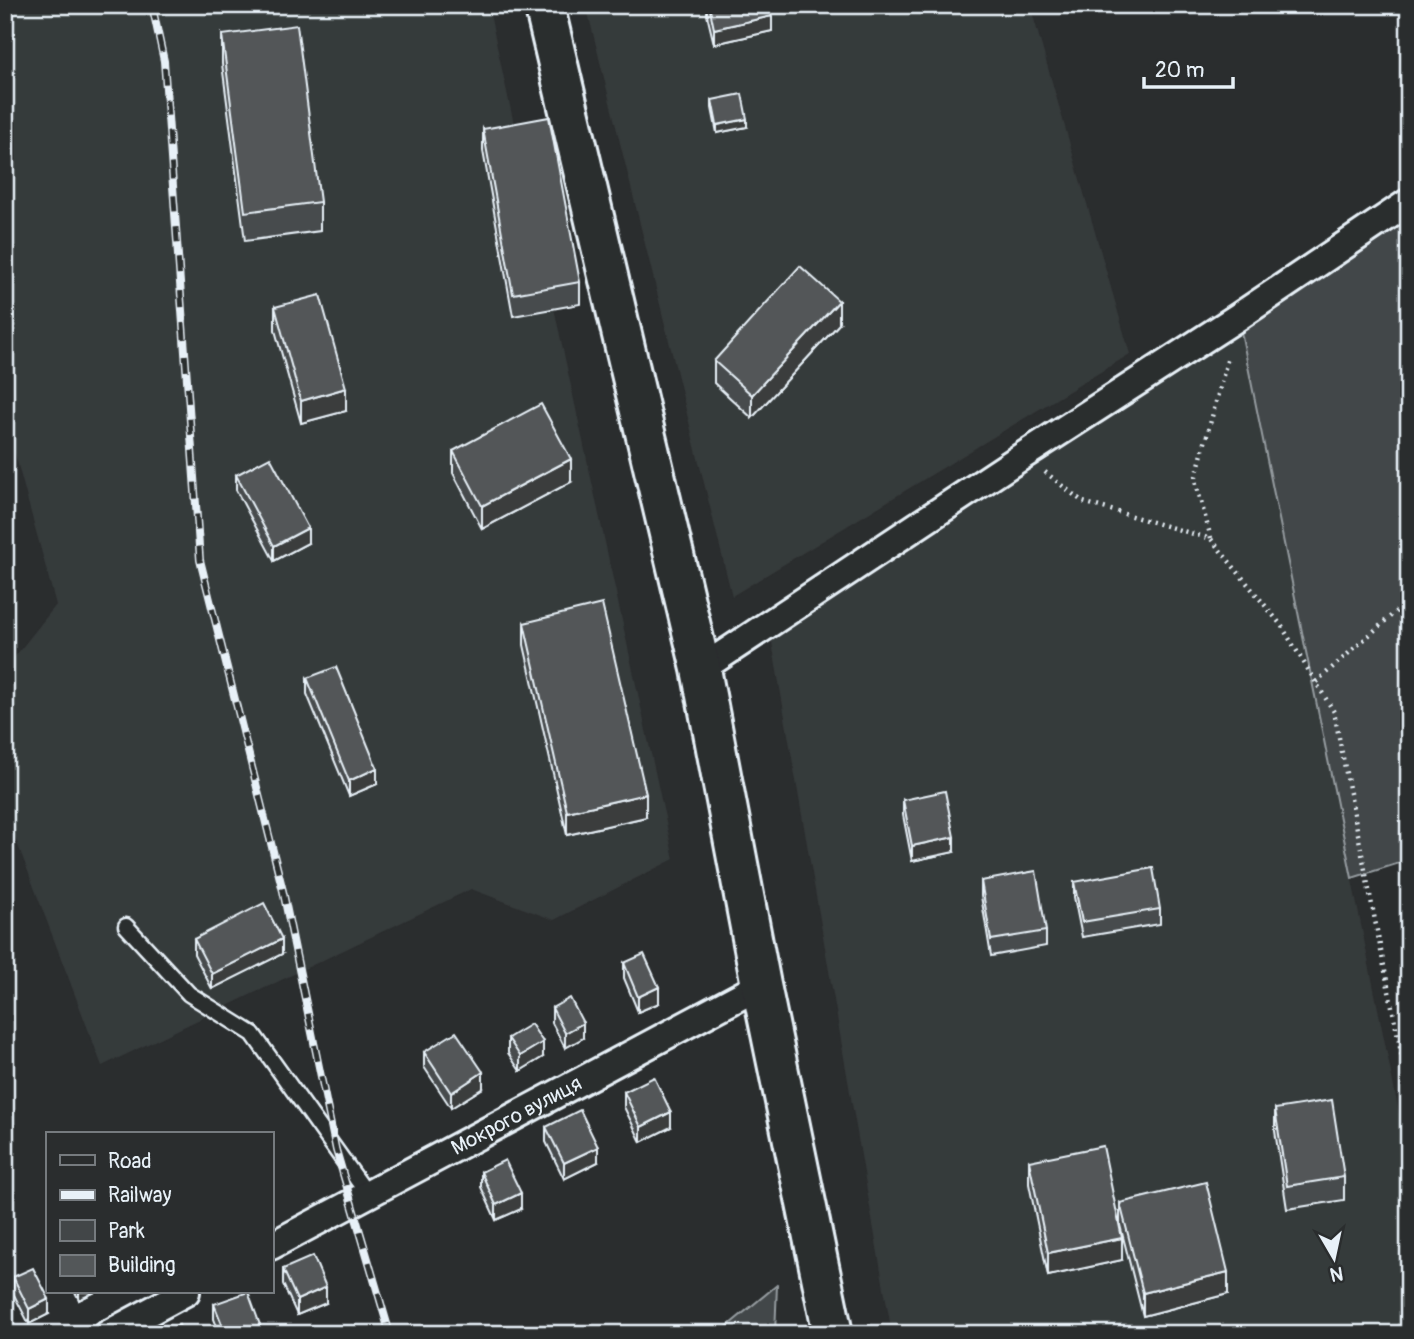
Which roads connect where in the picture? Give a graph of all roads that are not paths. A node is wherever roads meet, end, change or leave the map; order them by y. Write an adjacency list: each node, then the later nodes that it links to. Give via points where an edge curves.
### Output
1 (544, 5): 3 (main road)
2 (1409, 202): 3 (street)
3 (701, 669): 5 (main road)
4 (126, 926): 6 (lane, via 189,994 253,1034)
5 (761, 985): 6 (street, Мокрого вулиця); 10 (main road)
6 (368, 1195): 7 (street, Мокрого вулиця)
7 (273, 1245)
8 (182, 1294): 9 (street)
9 (108, 1334)
10 (833, 1334)

